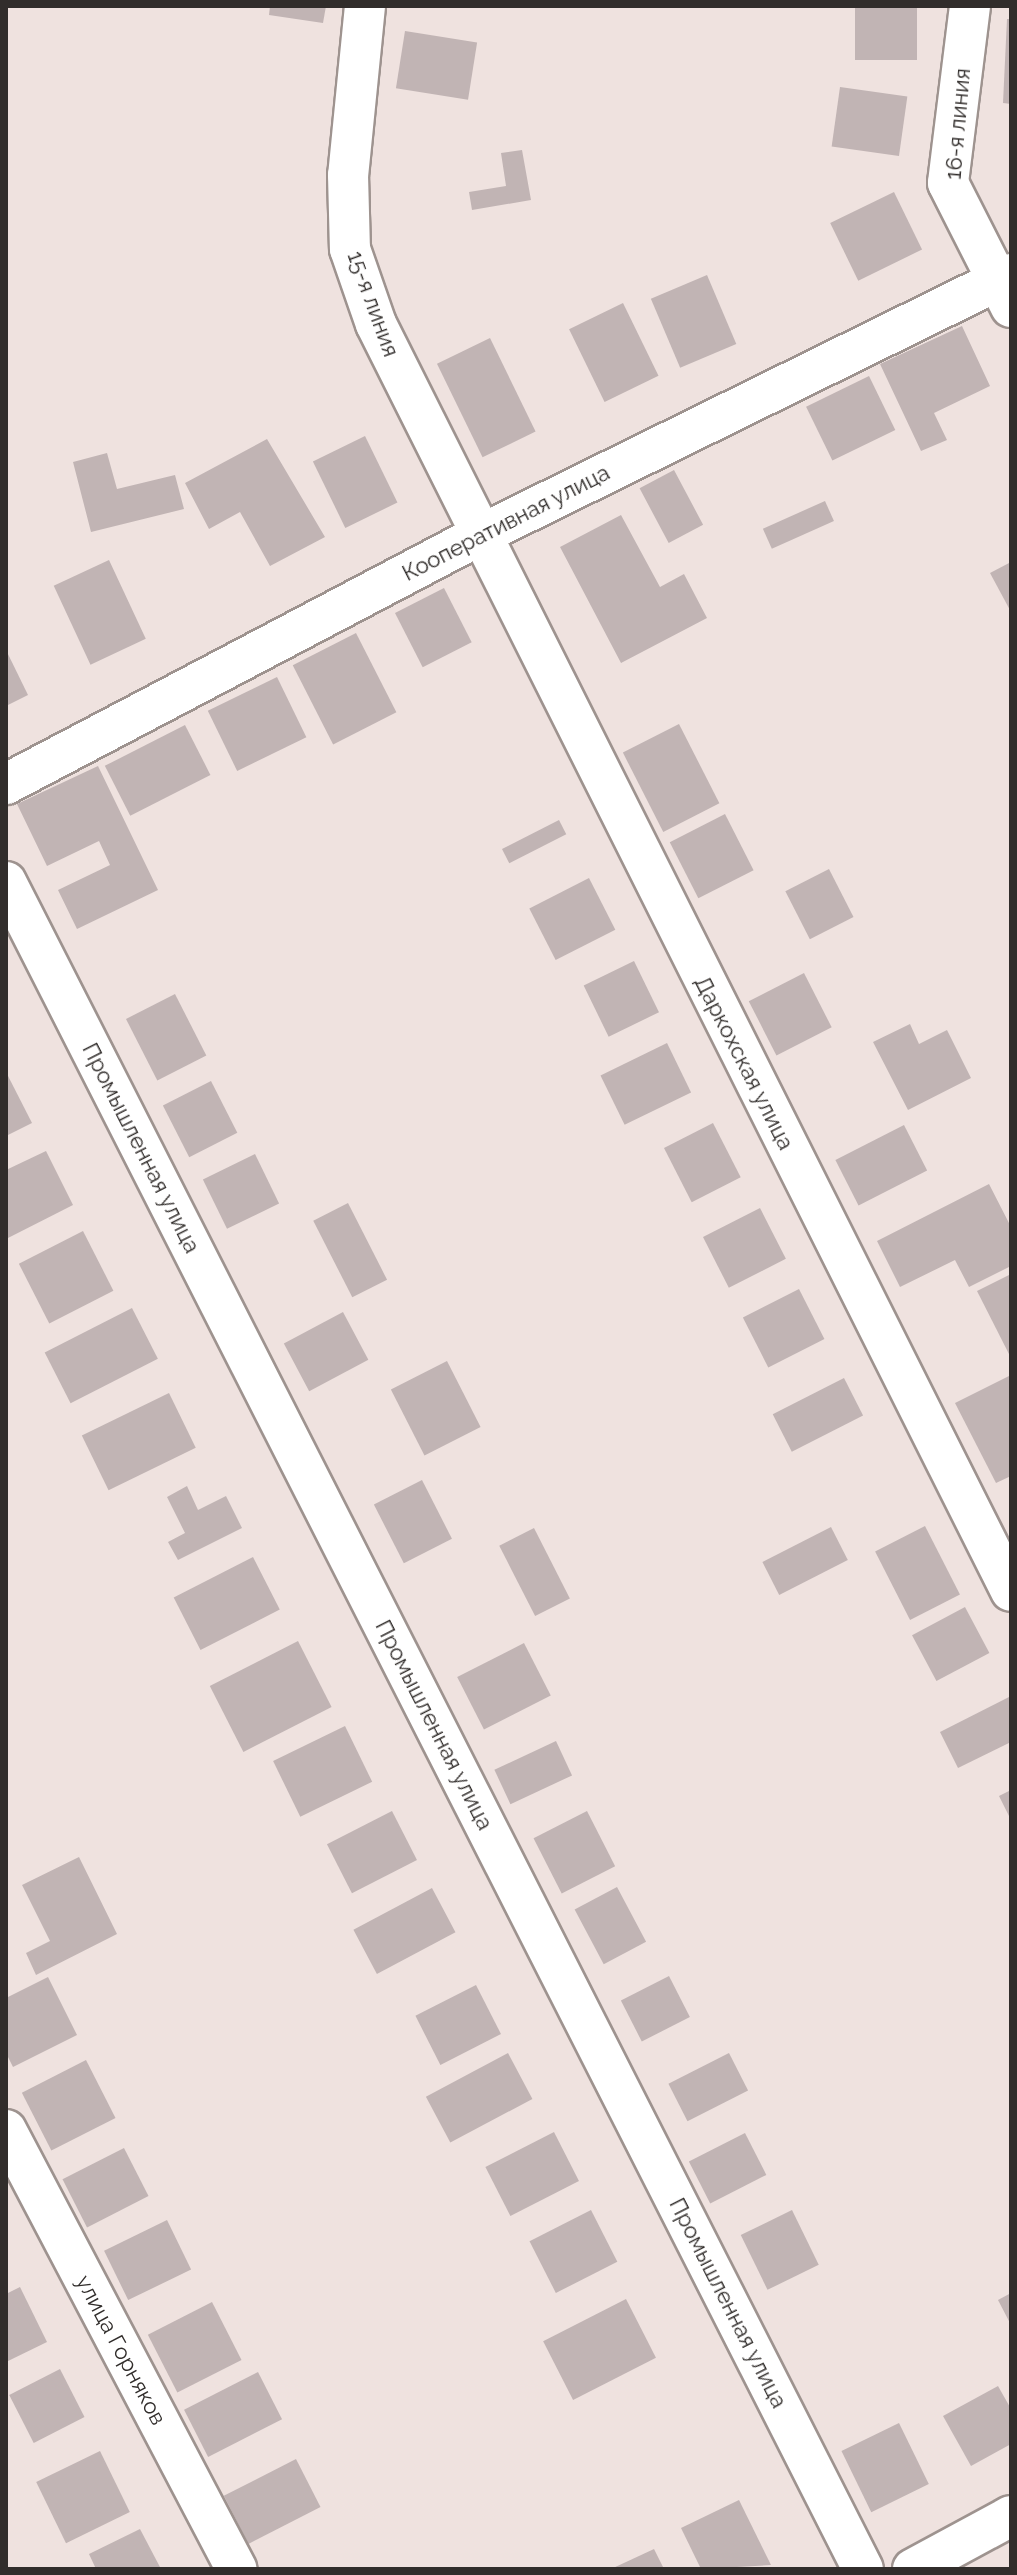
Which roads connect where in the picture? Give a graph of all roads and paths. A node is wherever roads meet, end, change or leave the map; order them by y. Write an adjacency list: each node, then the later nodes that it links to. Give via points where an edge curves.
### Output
1 (365, 6): 4 (street, 15-я линия, via 348,175 350,249 376,324)
2 (970, 6): 3 (street, 16-я линия, via 948,183)
3 (1007, 287): 4 (street, Кооперативная улица)
4 (478, 536): 5 (street, Кооперативная улица); 7 (street, Даркохская улица)
5 (6, 784)
6 (6, 882): 11 (street, Промышленная улица)
7 (1011, 1591)
8 (6, 2130): 10 (street, улица Горняков)
9 (1011, 2516): 12 (street)
10 (236, 2569)
11 (863, 2569)
12 (913, 2569)

